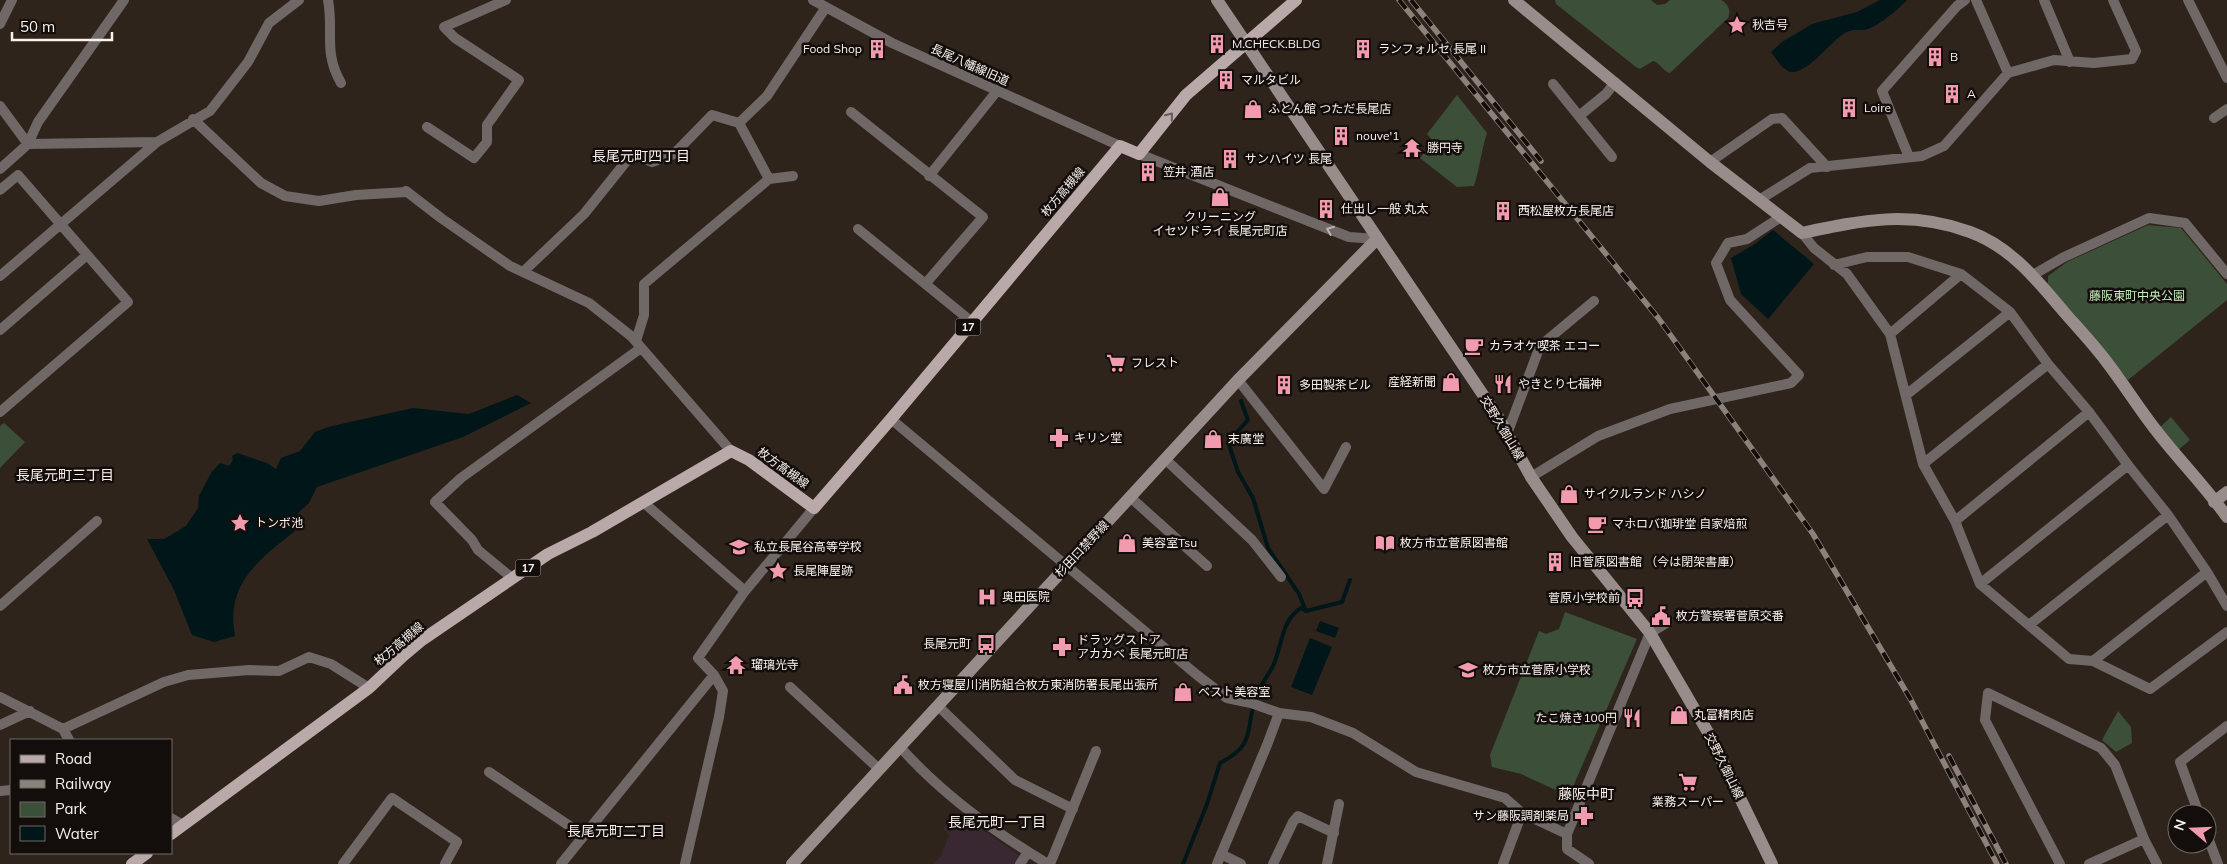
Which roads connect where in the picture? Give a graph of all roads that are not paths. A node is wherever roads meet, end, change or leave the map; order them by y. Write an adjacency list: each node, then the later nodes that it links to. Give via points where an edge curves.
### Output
1 (12, 0): 16 (street)
2 (124, 0): 34 (street, via 38,122)
3 (299, 0): 30 (street, via 269,23 248,62 210,111)
4 (328, 0): 22 (street, via 333,69)
5 (506, 0): 32 (street, via 444,27 520,80 487,125 487,142 474,158)
6 (813, 0): 15 (street, 長尾八幡線旧道)
7 (1217, 0): 17 (main road, 交野久御山線)
8 (1296, 0): 17 (main road)
9 (1514, 0): 21 (main road)
10 (1965, 0): 38 (street, via 1882,91)
11 (1976, 0): 19 (street)
12 (2044, 0): 18 (street)
13 (2113, 0): 18 (street, via 2136,51 2132,59)
14 (2188, 0): 20 (street)
15 (826, 7): 24 (street, 長尾八幡線旧道, via 892,43); 31 (street, via 767,96)
16 (0, 24)
17 (1245, 44): 36 (main road, one-way to 17, via 1186,95); 51 (main road, 交野久御山線)
18 (2070, 62): 19 (street, via 2054,60)
19 (2008, 73): 38 (street, via 1944,146)
20 (2227, 78)
21 (1616, 82): 28 (street); 39 (main road)
22 (341, 83)
23 (1553, 84): 28 (street)
24 (997, 91): 35 (street, 長尾八幡線旧道); 43 (street)
25 (0, 106): 34 (street)
26 (2227, 109): 29 (street)
27 (852, 112): 43 (street)
28 (1579, 116): 37 (street)
29 (2214, 118)
30 (193, 119): 33 (street); 54 (street, via 261,183 285,196 320,201 407,191 441,218)
31 (739, 123): 44 (street); 54 (street, via 712,116 674,154 652,162 633,153 584,214)
32 (427, 127)
33 (157, 142): 34 (street); 48 (street)
34 (28, 144): 41 (street)
35 (1120, 146): 36 (main road); 62 (main road, 枚方高槻線 / 17)
36 (1139, 154): 51 (street, one-way to 36, via 1349,237)
37 (1612, 157)
38 (1909, 158): 40 (street)
39 (1710, 162): 40 (street, via 1772,119 1782,118); 46 (main road)
40 (1827, 167): 46 (street, via 1810,168)
41 (0, 169)
42 (793, 176): 44 (street)
43 (929, 176): 59 (street, via 983,217)
44 (769, 179): 65 (street, via 644,284 644,315)
45 (0, 190): 48 (street, via 18,175)
46 (1759, 200): 47 (main road)
47 (1781, 217): 50 (main road); 78 (street, via 1747,239 1728,243 1716,263 1730,300 1800,374 1792,383 1670,409 1598,436)
48 (62, 225): 52 (street); 58 (street)
49 (858, 229): 59 (street)
50 (1802, 233): 53 (street); 57 (main road, via 1859,220 1890,218 1946,224 1990,241)
51 (1377, 239): 67 (main road, 杉田口禁野線); 72 (main road, 交野久御山線)
52 (88, 254): 63 (street); 69 (street, via 128,302)
53 (1834, 265): 55 (street, via 1867,258 1908,257); 64 (street, via 1848,274)
54 (523, 272): 65 (street, via 588,303)
55 (1962, 274): 61 (street); 64 (street)
56 (2227, 274): 57 (street, via 2185,223 2149,218)
57 (2033, 275): 82 (main road, via 2106,362 2155,430)
58 (0, 276)
59 (926, 284): 62 (street)
60 (1594, 301): 72 (street, via 1540,346)
61 (2010, 312): 66 (street); 68 (street)
62 (972, 322): 71 (main road, 枚方高槻線 / 17)
63 (0, 330)
64 (1890, 334): 68 (street)
65 (639, 345): 74 (street); 92 (street, via 461,478 435,502 478,550)
66 (2048, 364): 70 (street); 76 (street)
67 (1238, 380): 73 (street, via 1324,489); 75 (main road, 杉田口禁野線)
68 (1906, 395): 76 (street)
69 (0, 412)
70 (2089, 412): 77 (street); 87 (street)
71 (891, 419): 83 (main road, 枚方高槻線 / 17); 88 (street)
72 (1508, 434): 78 (main road, 交野久御山線)
73 (1346, 447)
74 (731, 451): 81 (main road, 枚方高槻線 / 17); 83 (main road, 枚方高槻線, via 749,460)
75 (1165, 459): 80 (main road, 杉田口禁野線); 91 (street, via 1252,540)
76 (1922, 464): 87 (street)
77 (2128, 465): 84 (street); 93 (street)
78 (1532, 477): 100 (main road, 交野久御山線, via 1572,537)
79 (2227, 492): 82 (main road)
80 (1130, 497): 88 (main road, 杉田口禁野線); 89 (street)
81 (643, 502): 92 (main road, 枚方高槻線 / 17, via 548,554); 94 (street)
82 (2214, 502): 85 (main road)
83 (814, 508): 94 (street)
84 (2168, 515): 90 (street); 98 (street)
85 (2227, 517)
86 (97, 521): 95 (street)
87 (1955, 522): 93 (street)
88 (1067, 566): 106 (main road, 杉田口禁野線); 108 (street, via 1227,698)
89 (1207, 566)
90 (2207, 572): 96 (street); 101 (street)
91 (1281, 577)
92 (512, 578): 103 (main road, 枚方高槻線 / 17, via 422,640)
93 (1980, 584): 98 (street)
94 (745, 591): 102 (street, via 698,658)
95 (0, 606)
96 (2227, 606)
97 (1665, 624): 100 (street)
98 (2029, 625): 101 (street, via 2069,659)
99 (2227, 632): 101 (street, via 2150,688)
100 (1650, 633): 125 (street); 144 (main road, 交野久御山線, via 1709,734)
101 (2093, 661)
102 (714, 675): 126 (street); 135 (street, via 723,691)
103 (369, 688): 111 (street, via 331,664 309,657 279,671 188,675 164,682); 122 (main road, 枚方高槻線 / 17)
104 (790, 688): 115 (street)
105 (0, 697): 107 (street)
106 (938, 706): 113 (main road, 杉田口禁野線); 119 (street, via 1015,780)
107 (30, 711): 109 (street); 111 (street)
108 (1278, 713): 120 (street, via 1311,717 1353,733 1416,772 1505,798); 130 (street)
109 (0, 724)
110 (2227, 726): 118 (street, via 2180,762)
111 (63, 729): 112 (street)
112 (68, 739)
113 (900, 747): 115 (main road, 杉田口禁野線); 128 (street, via 950,796)
114 (1096, 751): 119 (street)
115 (879, 769): 136 (main road, 杉田口禁野線)
116 (489, 772): 126 (street)
117 (1339, 804): 124 (street)
118 (2195, 804)
119 (1073, 808): 138 (street)
120 (1522, 813): 125 (street); 142 (street)
121 (172, 819): 122 (street)
122 (184, 825): 123 (main road, 枚方高槻線 / 17)
123 (172, 833)
124 (1334, 833): 140 (street, via 1298,816); 141 (street)
125 (1567, 834): 143 (street, via 1567,849)
126 (583, 835): 134 (street)
127 (2144, 839): 145 (street, via 2115,765 2100,748 1988,693 1985,720); 146 (street); 147 (street)
128 (1028, 852): 137 (street); 138 (street)
129 (146, 854): 131 (main road)
130 (1219, 859): 139 (street)
131 (132, 864)
132 (343, 864): 133 (street, via 392,798 457,842)
133 (445, 864)
134 (561, 864)
135 (685, 864)
136 (792, 864)
137 (1020, 864)
138 (1049, 864)
139 (1241, 864)
140 (1273, 864)
141 (1327, 864)
142 (1503, 864)
143 (1589, 864)
144 (1772, 864)
145 (2060, 864)
146 (2089, 864)
147 (2157, 864)

